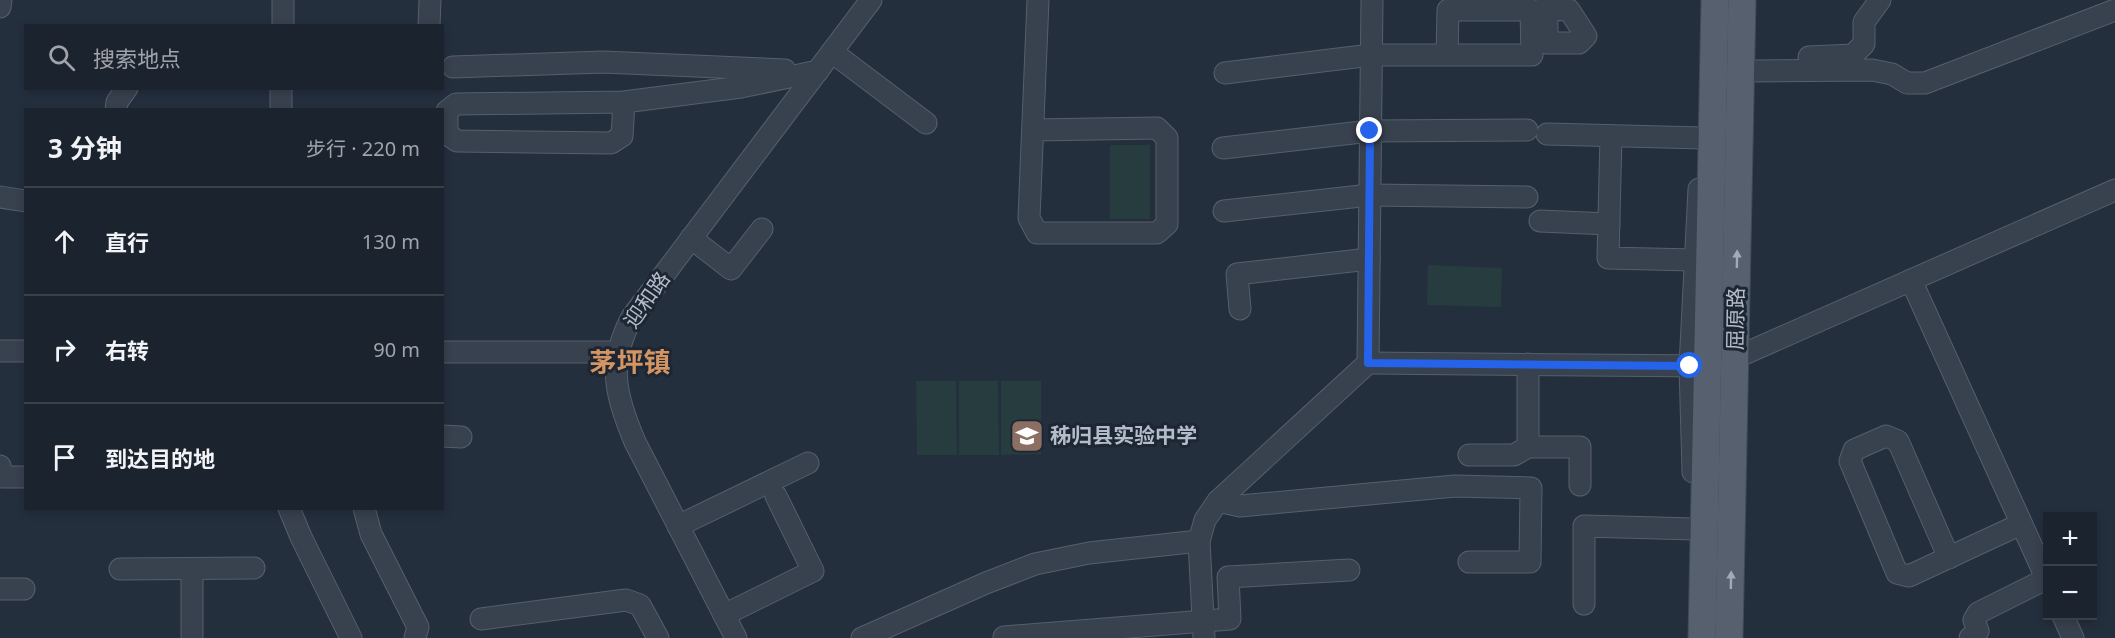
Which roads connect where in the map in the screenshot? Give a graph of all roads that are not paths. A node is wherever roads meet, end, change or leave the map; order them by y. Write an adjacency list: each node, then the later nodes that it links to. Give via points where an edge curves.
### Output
1 (1, 0): 10 (street)
2 (283, 0): 12 (street)
3 (430, 0): 13 (street)
4 (871, 0): 15 (street, 迎和路)
5 (1038, 0): 27 (street)
6 (1372, 0): 16 (street)
7 (1713, 0): 14 (main road, 屈原路)
8 (1880, 0): 11 (street, via 1864,22 1864,44 1853,55 1753,65 1872,70 1892,74 1906,83 1925,84)
9 (1742, 2): 50 (main road, 屈原路, one-way to 9)
10 (0, 7)
11 (2115, 10)
12 (283, 24)
13 (429, 24)
14 (1714, 28): 30 (street, via 1708,42); 53 (main road, 屈原路)
15 (832, 52): 19 (street, 迎和路); 26 (street)
16 (1371, 55): 17 (street); 20 (street); 28 (street)
17 (1447, 55)
18 (453, 67): 19 (street, via 603,62)
19 (818, 71): 23 (street, via 741,87); 41 (street, 迎和路)
20 (1225, 73)
21 (126, 90): 24 (street)
22 (281, 90): 25 (street)
23 (624, 102): 23 (street, via 456,104 447,111 447,134 457,141 610,143 622,136)
24 (116, 108)
25 (281, 108)
26 (926, 123)
27 (1033, 130): 27 (street, via 1029,218 1037,232 1156,233 1167,224 1167,138 1157,128)
28 (1370, 131): 29 (street); 31 (street); 33 (street)
29 (1611, 136): 30 (street); 39 (street)
30 (1703, 138): 43 (street)
31 (1222, 148)
32 (2115, 190): 44 (street)
33 (1370, 195): 35 (street); 37 (street); 42 (street)
34 (0, 197): 36 (street)
35 (1527, 197)
36 (24, 201)
37 (1224, 211)
38 (1540, 222): 39 (street)
39 (1609, 224): 43 (street, via 1608,258)
40 (762, 229): 41 (street, via 731,269)
41 (691, 238): 49 (street, 迎和路, via 632,317)
42 (1369, 259): 45 (street, via 1237,274); 51 (street)
43 (1694, 260): 53 (street)
44 (1911, 280): 50 (street); 64 (street)
45 (1240, 309)
46 (0, 351): 47 (street)
47 (24, 351)
48 (444, 352): 49 (street)
49 (617, 352): 65 (street, 迎和路, via 618,393 624,415)
50 (1735, 358): 53 (street); 92 (main road, 屈原路, one-way to 50)
51 (1368, 363): 52 (street); 61 (street)
52 (1528, 364): 53 (street); 54 (street)
53 (1699, 366): 66 (street); 91 (main road, 屈原路)
54 (1528, 447): 55 (street, via 1514,455); 59 (street, via 1580,447)
55 (1469, 454)
56 (808, 463): 65 (street)
57 (0, 466): 58 (street, via 2,477)
58 (24, 477)
59 (1580, 485)
60 (776, 496): 79 (street, via 813,571)
61 (1218, 501): 67 (street, via 1205,520); 69 (street, via 1240,506 1455,486 1531,488 1530,561)
62 (291, 510): 85 (street)
63 (365, 510): 86 (street, via 371,534 417,627)
64 (2021, 524): 68 (street); 74 (street)
65 (678, 526): 79 (street, 迎和路)
66 (1695, 529): 78 (street, via 1584,526); 90 (street)
67 (1199, 541): 82 (street); 89 (street, via 1089,553 1035,564)
68 (1949, 558): 68 (street, via 1909,576 1898,573 1850,461 1854,450 1886,436 1898,441)
69 (1469, 562)
70 (254, 568): 72 (street)
71 (120, 569): 72 (street)
72 (192, 569): 84 (street)
73 (1349, 570): 82 (street, via 1228,577 1230,620)
74 (2043, 572)
75 (2043, 583): 93 (street, via 1978,613 1974,620 1978,631)
76 (0, 589): 77 (street)
77 (24, 589)
78 (1584, 604)
79 (724, 615): 88 (street, 迎和路)
80 (481, 619): 87 (street, via 626,600 640,605)
81 (2064, 620): 94 (street)
82 (1204, 630): 83 (street)
83 (1004, 637)
84 (192, 638)
85 (351, 638)
86 (415, 638)
87 (658, 638)
88 (736, 638)
89 (862, 638)
90 (1693, 638)
91 (1702, 638)
92 (1730, 638)
93 (1970, 638)
94 (2073, 638)

